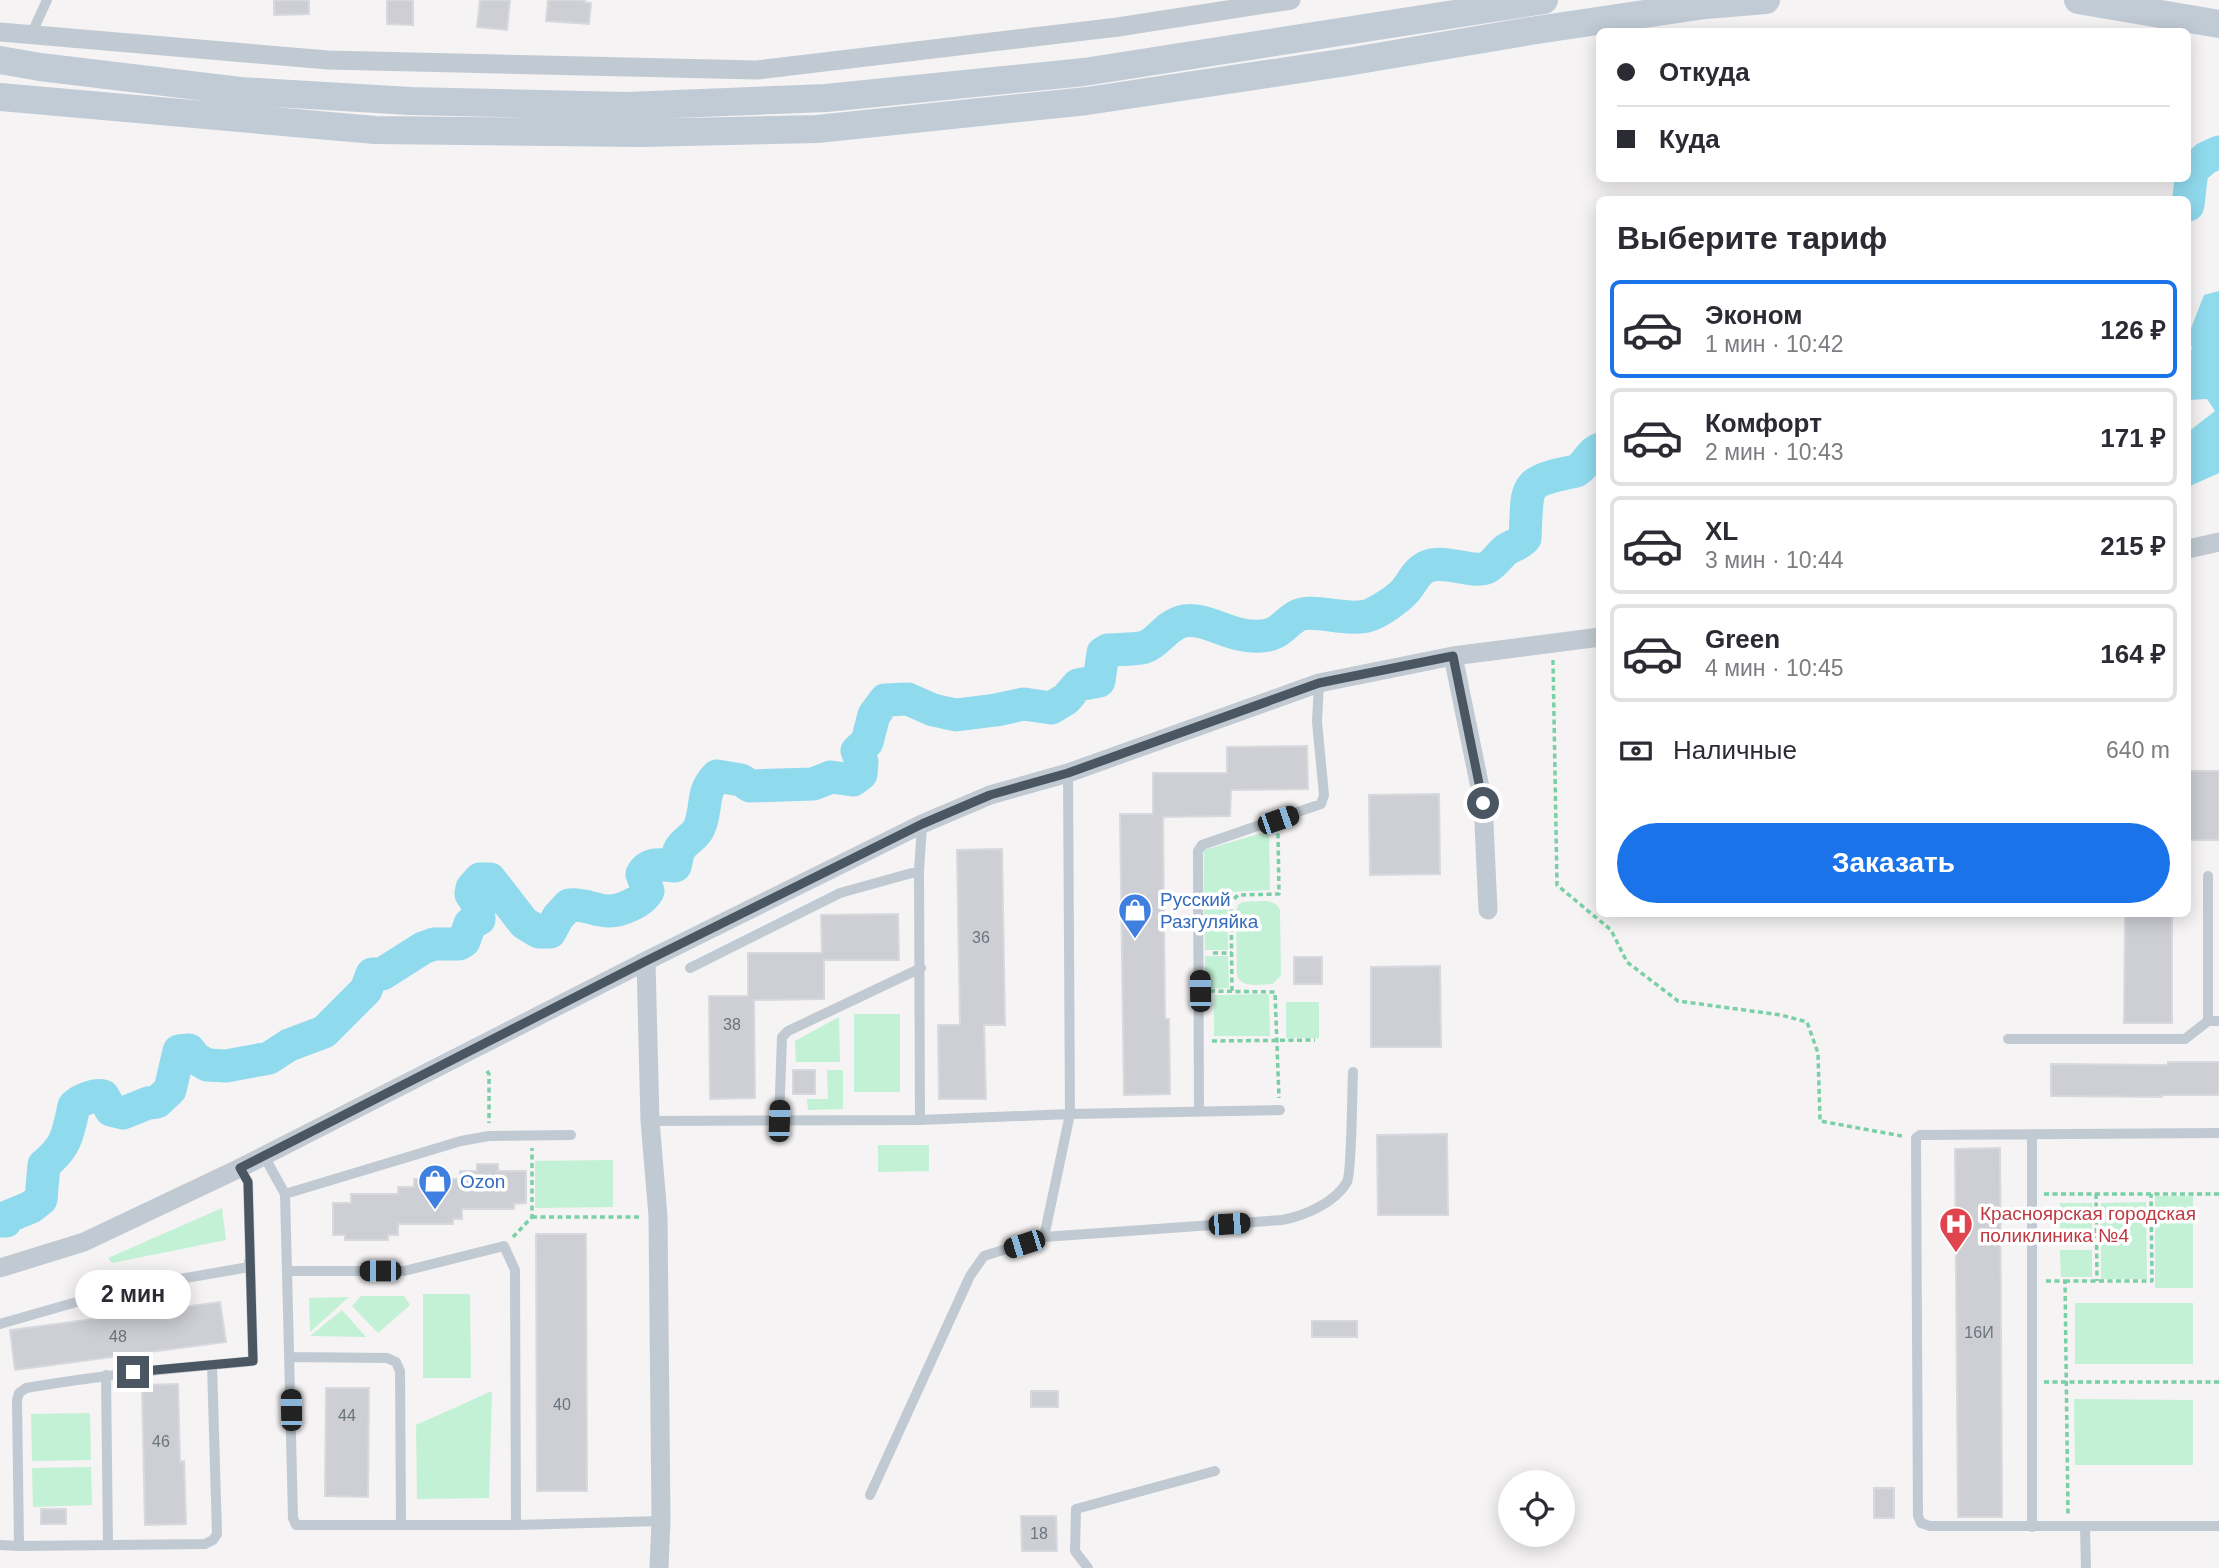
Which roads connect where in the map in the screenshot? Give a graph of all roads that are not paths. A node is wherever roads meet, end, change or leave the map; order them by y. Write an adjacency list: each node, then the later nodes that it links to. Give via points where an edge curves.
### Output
1 (47, 0): 8 (lane)
2 (1285, 0): 8 (street, via 1118,27 757,70 328,60)
3 (1544, 0): 9 (main road, via 1084,72 826,98 626,106 240,91)
4 (1766, 0): 10 (main road, via 1570,25 1087,101 817,129 640,133 375,130)
5 (2078, 0): 6 (main road)
6 (2219, 23)
7 (0, 32): 8 (street)
8 (31, 35)
9 (0, 60)
10 (0, 97)
11 (2219, 542): 12 (street)
12 (2191, 549)
13 (1596, 638): 14 (street)
14 (1453, 656): 15 (street); 20 (street, via 1483,803)
15 (1319, 683): 16 (street); 28 (lane, via 1321,804 1202,845 1198,851)
16 (1068, 773): 17 (street, via 990,795); 29 (lane)
17 (922, 824): 18 (lane); 21 (street)
18 (919, 871): 22 (lane, via 840,893); 23 (lane)
19 (2208, 876): 24 (lane)
20 (1488, 910)
21 (646, 961): 31 (street); 36 (street)
22 (690, 968)
23 (921, 968): 30 (lane); 32 (lane, via 782,1037)
24 (2214, 1021): 25 (lane, via 2185,1039)
25 (2008, 1039)
26 (1353, 1072): 39 (lane, via 1348,1181 1330,1200 1282,1220)
27 (1280, 1110): 28 (lane)
28 (1199, 1111): 29 (lane)
29 (1070, 1114): 30 (lane); 39 (lane)
30 (920, 1120): 32 (lane)
31 (650, 1121): 32 (lane); 49 (street, via 658,1216)
32 (779, 1121)
33 (2219, 1133): 35 (lane)
34 (571, 1135): 38 (lane, via 461,1141)
35 (2032, 1135): 53 (lane); 53 (lane, via 1916,1138 1918,1516 1930,1526)
36 (264, 1156): 37 (street); 38 (lane)
37 (240, 1168): 40 (lane, via 248,1182); 41 (street, via 84,1242)
38 (285, 1194): 42 (lane)
39 (1044, 1237): 48 (lane, via 984,1256 970,1276)
40 (249, 1267): 43 (lane, via 122,1289); 45 (lane, via 253,1361)
41 (0, 1268)
42 (287, 1271): 44 (lane); 51 (lane, via 404,1271 504,1246 515,1270)
43 (0, 1324)
44 (291, 1357): 50 (lane, via 387,1357 396,1362 400,1371); 50 (lane, via 296,1525)
45 (212, 1365): 46 (lane); 55 (lane, via 217,1534 205,1544)
46 (106, 1374): 55 (lane); 57 (lane, via 19,1393)
47 (1215, 1471): 59 (lane, via 1076,1509 1075,1551)
48 (870, 1495)
49 (661, 1521): 51 (lane); 58 (street)
50 (401, 1525): 51 (lane)
51 (516, 1525)
52 (2219, 1526): 54 (lane)
53 (2032, 1527): 54 (lane)
54 (2085, 1527): 60 (lane)
55 (108, 1544): 57 (lane)
56 (0, 1545): 57 (lane)
57 (19, 1546)
58 (659, 1568)
59 (1087, 1568)
60 (2086, 1568)

